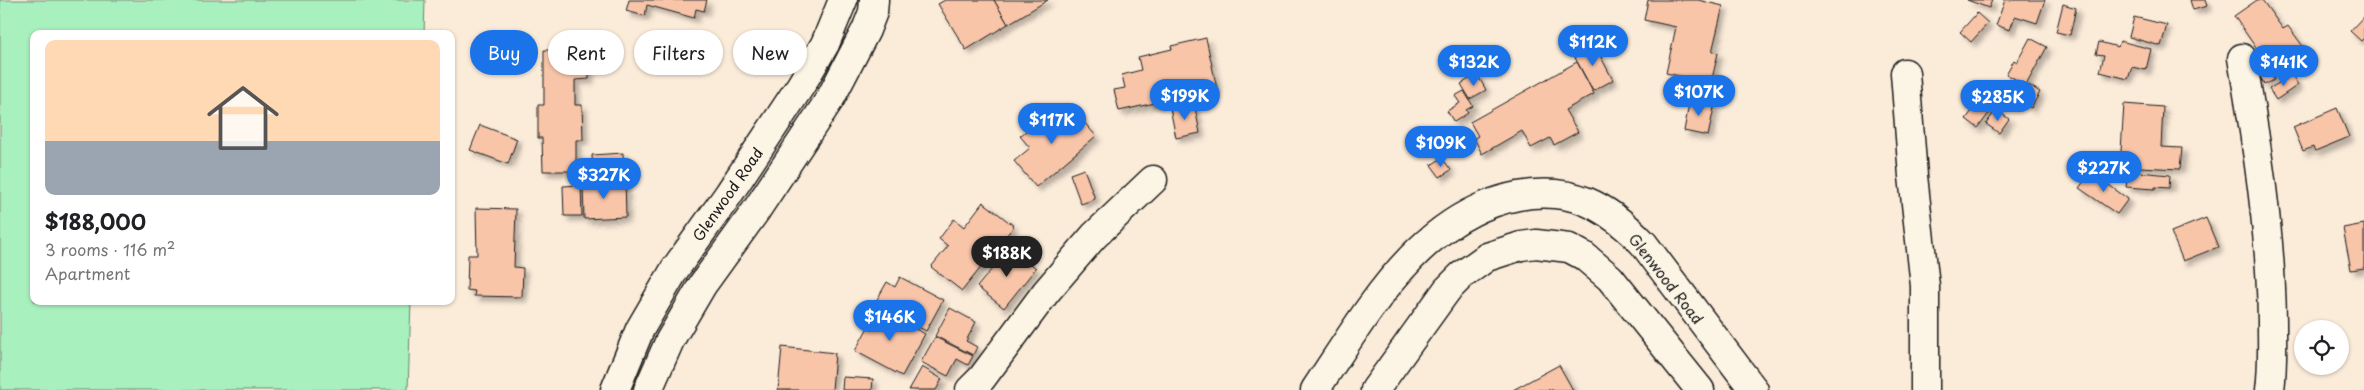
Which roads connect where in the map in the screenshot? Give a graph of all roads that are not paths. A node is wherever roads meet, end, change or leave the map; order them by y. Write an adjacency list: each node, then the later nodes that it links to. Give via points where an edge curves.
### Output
1 (843, 0): 6 (street, Glenwood Road, via 825,44 801,85 675,269 640,329)
2 (874, 0): 7 (street, via 866,30 830,99 703,284 670,340)
3 (2242, 58): 14 (street, via 2259,157 2269,253)
4 (1905, 73): 13 (street, via 1925,286)
5 (1152, 180): 8 (street, via 1094,236)
6 (616, 390)
7 (648, 390)
8 (970, 390)
9 (1315, 390): 12 (street, Glenwood Road, via 1383,290 1409,260 1447,227 1480,208 1505,199 1558,192 1605,210 1630,229)
10 (1374, 390): 11 (street, via 1447,290 1462,275 1487,257 1536,244 1568,248 1584,256 1610,278)
11 (1700, 390)
12 (1754, 390)
13 (1925, 390)
14 (2270, 390)

